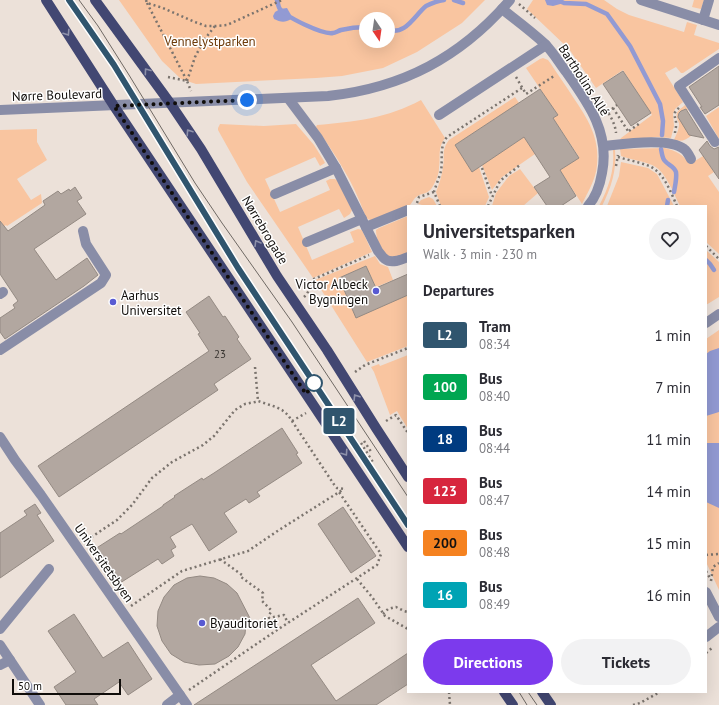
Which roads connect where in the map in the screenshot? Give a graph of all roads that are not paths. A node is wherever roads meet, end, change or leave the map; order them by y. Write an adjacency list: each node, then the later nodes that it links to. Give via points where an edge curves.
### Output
1 (46, 0): 13 (main road, one-way to 13)
2 (95, 0): 12 (main road, Nørrebrogade, one-way to 2)
3 (510, 0): 6 (street, Nørre Boulevard)
4 (641, 0): 7 (street)
5 (710, 0): 7 (street)
6 (502, 8): 9 (street, Bartholins Allé); 11 (street, Nørre Boulevard, via 478,33 450,54 406,78 347,94)
7 (703, 20): 8 (street)
8 (719, 25)
9 (546, 45): 15 (street); 17 (street, Bartholins Allé, via 587,103 598,124)
10 (719, 58): 16 (street, via 679,86)
11 (288, 98): 12 (street, Nørre Boulevard); 19 (street, via 318,138)
12 (170, 103): 13 (street, Nørre Boulevard); 31 (main road, Nørrebrogade, one-way to 12, via 277,276 201,149)
13 (114, 106): 14 (street, Nørre Boulevard); 32 (main road, one-way to 32)
14 (0, 110)
15 (440, 115)
16 (715, 142)
17 (604, 146): 18 (street, via 671,143 687,151); 21 (street, Bartholins Allé, via 600,183)
18 (691, 159)
19 (336, 168): 20 (street); 23 (street)
20 (275, 194)
21 (589, 205)
22 (407, 210): 23 (street)
23 (364, 223): 25 (street); 26 (street, via 385,260 393,262)
24 (83, 231): 29 (street, via 86,244 106,276 101,283)
25 (308, 242)
26 (407, 258)
27 (719, 314): 28 (street)
28 (707, 322)
29 (0, 350)
30 (0, 436): 44 (street, Universitetsbyen)
31 (407, 475)
32 (407, 546)
33 (49, 569): 37 (street)
34 (710, 589): 35 (street)
35 (719, 617)
36 (719, 627): 38 (street)
37 (0, 629)
38 (707, 637)
39 (0, 645): 40 (street)
40 (10, 660): 41 (street); 45 (street)
41 (0, 665)
42 (505, 693): 48 (main road)
43 (543, 693): 49 (main road)
44 (180, 695): 46 (street); 47 (street, Universitetsbyen)
45 (40, 705)
46 (167, 705)
47 (187, 705)
48 (513, 705)
49 (551, 705)

